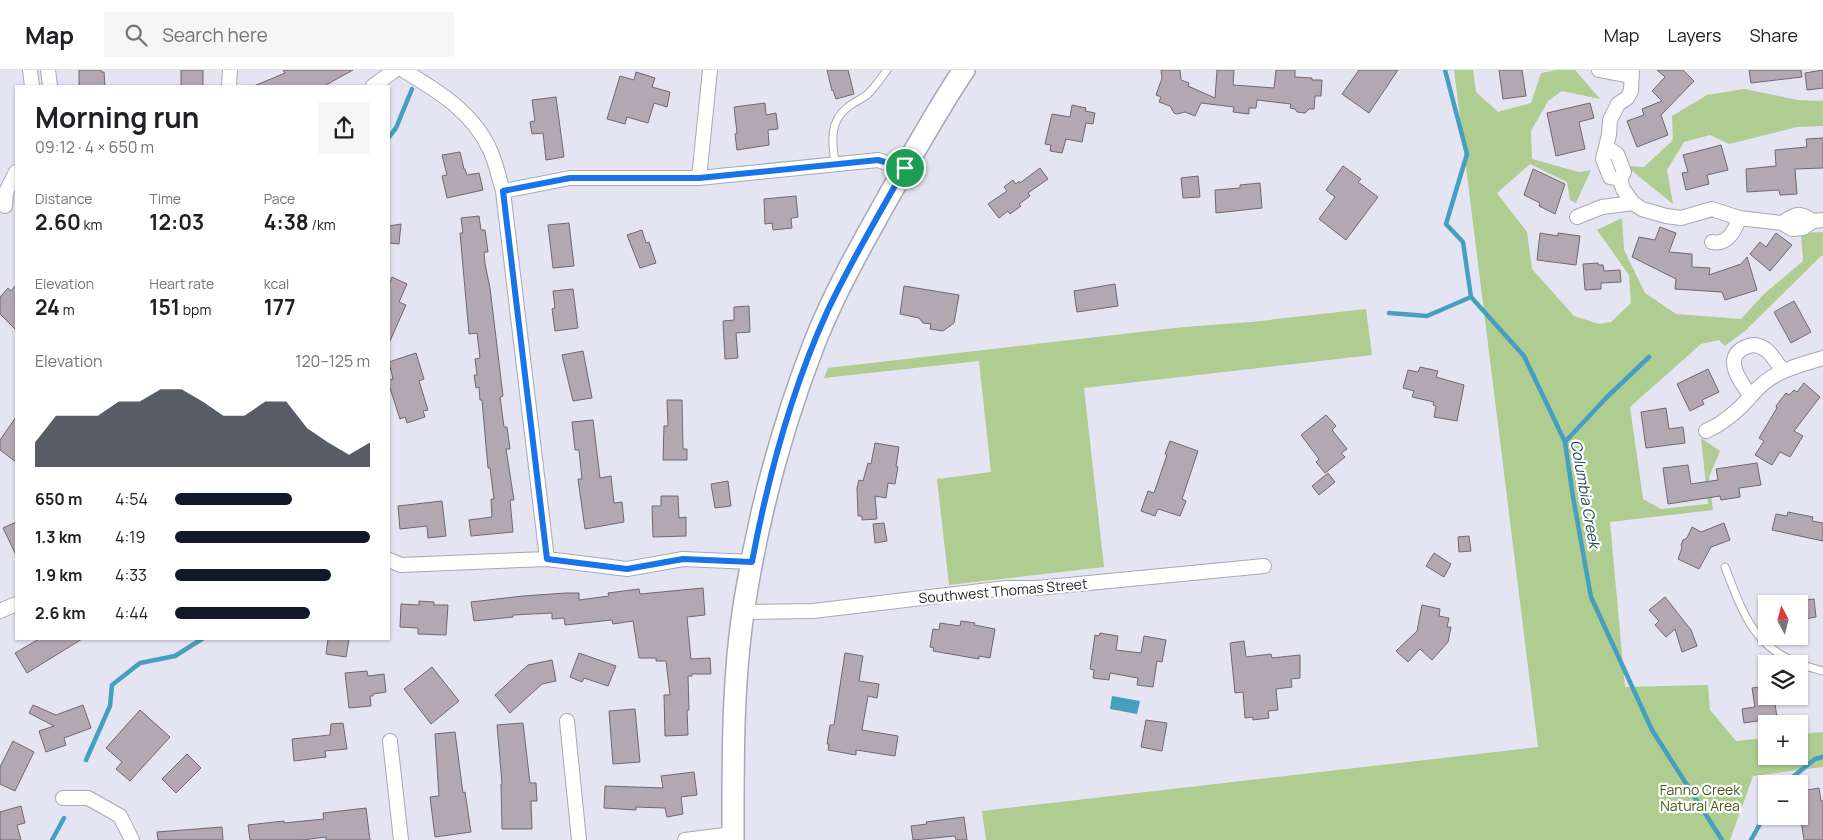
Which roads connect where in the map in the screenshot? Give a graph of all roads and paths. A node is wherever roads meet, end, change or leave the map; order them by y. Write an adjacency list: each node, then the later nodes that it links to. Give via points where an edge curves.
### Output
1 (30, 70): 11 (street)
2 (48, 70): 12 (street)
3 (230, 70): 13 (street)
4 (395, 70): 14 (street)
5 (403, 70): 19 (street, via 440,92 471,120 490,150)
6 (710, 70): 18 (street)
7 (888, 70): 15 (lane, via 869,93 838,116 832,140)
8 (964, 70): 16 (main road)
9 (1599, 70): 10 (street)
10 (1631, 73): 20 (street, via 1631,91 1613,111 1603,159 1610,177 1620,179)
11 (32, 85)
12 (50, 85)
13 (229, 85)
14 (374, 85)
15 (835, 163): 16 (street, via 878,160); 18 (street)
16 (905, 168): 32 (main road, via 860,249 814,344 789,412 758,527)
17 (15, 174): 21 (street, via 6,192)
18 (699, 178): 19 (street, via 570,178)
19 (503, 191): 30 (street)
20 (1633, 203): 22 (street, via 1602,207); 23 (street, via 1642,209 1673,217 1681,218 1712,209)
21 (7, 207)
22 (1577, 217)
23 (1738, 218): 24 (street, via 1782,222 1793,215 1804,215); 25 (street, via 1734,232 1728,238)
24 (1818, 220)
25 (1712, 242)
26 (1823, 358): 27 (street)
27 (1782, 370): 28 (street, via 1758,386); 28 (street, via 1764,348 1750,345 1737,351 1734,369)
28 (1751, 396): 29 (street, via 1720,424)
29 (1706, 431)
30 (547, 559): 31 (street, via 401,565); 32 (street, via 627,569 683,559)
31 (390, 560)
32 (752, 562): 37 (main road)
33 (1264, 566): 37 (street, Southwest Thomas Street, via 1038,588 1006,588 813,611)
34 (1725, 567): 38 (lane, via 1751,627 1762,641 1785,657)
35 (15, 604): 36 (street)
36 (0, 611)
37 (743, 612): 42 (main road, via 733,742)
38 (1823, 671)
39 (567, 721): 45 (street)
40 (390, 741): 44 (street)
41 (63, 798): 43 (street, via 88,798 120,816)
42 (733, 837): 46 (street)
43 (132, 840)
44 (401, 840)
45 (579, 840)
46 (685, 840)

